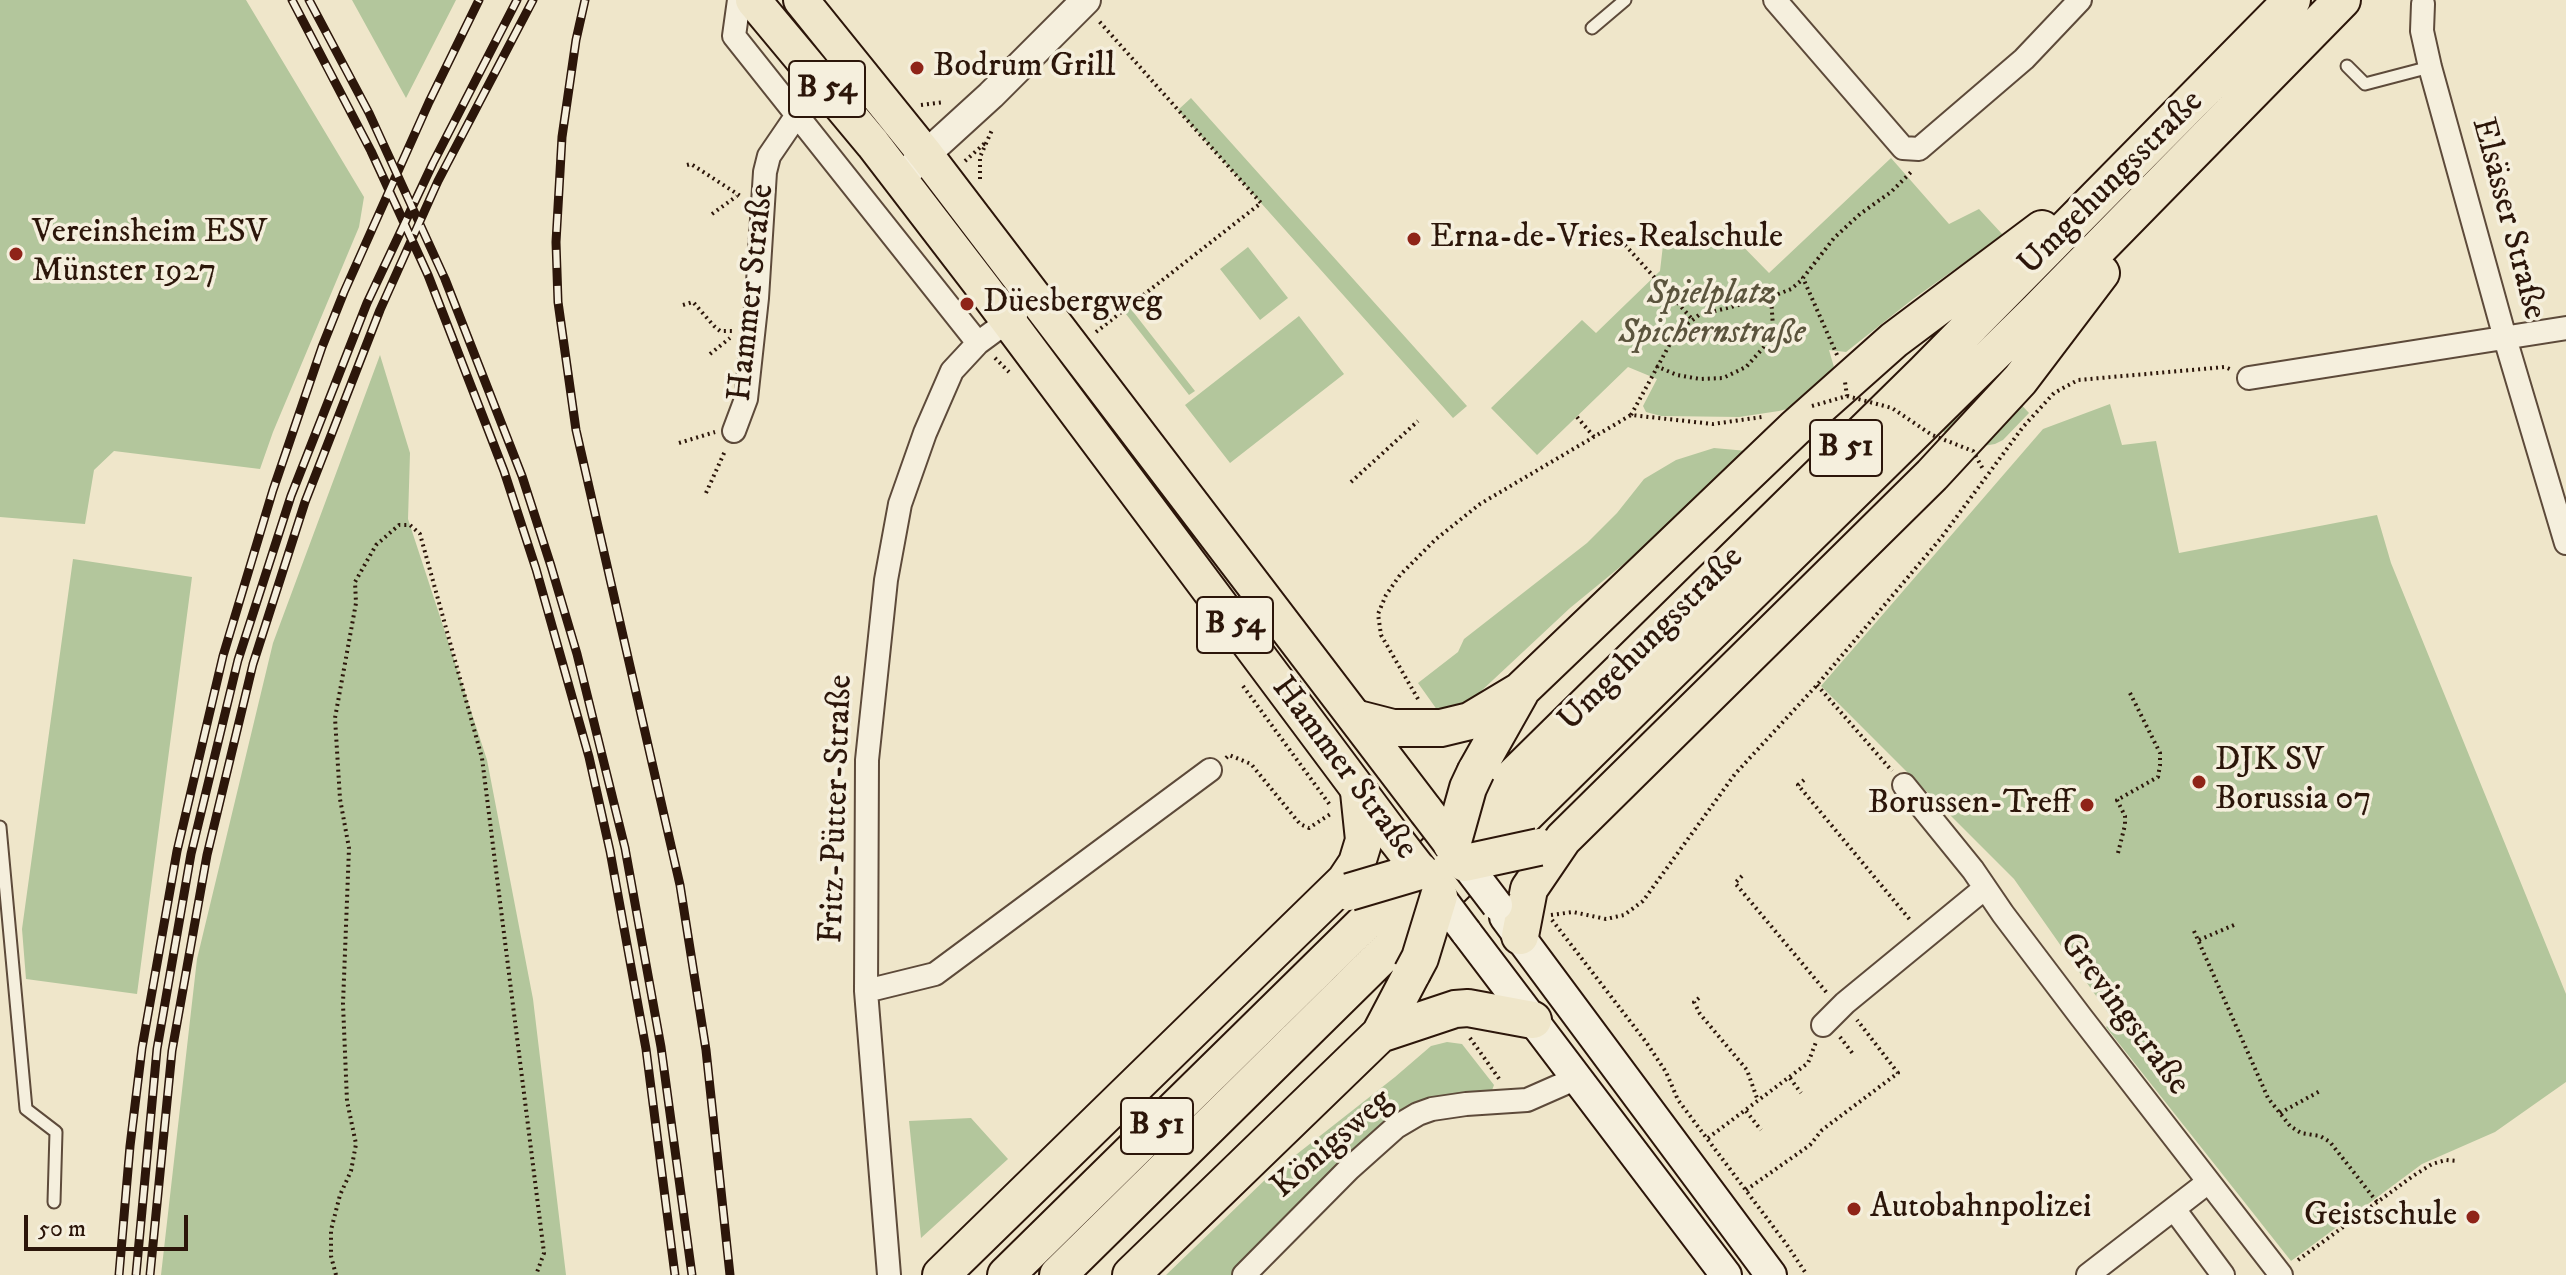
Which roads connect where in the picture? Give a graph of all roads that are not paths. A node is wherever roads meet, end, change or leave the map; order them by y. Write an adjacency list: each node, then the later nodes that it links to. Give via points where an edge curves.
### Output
1 (739, 0): 14 (street, via 734,36)
2 (753, 0): 17 (main road, Hammer Straße / B 54)
3 (801, 0): 15 (main road, Hammer Straße / B 54)
4 (1625, 0): 11 (lane)
5 (1775, 0): 6 (street, via 1903,148 1919,149 2024,59)
6 (2080, 0)
7 (2292, 0): 16 (highway, Umgehungsstraße / B 51)
8 (2342, 0): 18 (highway, Umgehungsstraße / B 51)
9 (1084, 2): 15 (street)
10 (2423, 4): 13 (street, Elsässer Straße)
11 (1592, 28)
12 (2347, 66): 13 (lane, via 2365,84)
13 (2430, 67): 22 (street, Elsässer Straße)
14 (797, 115): 23 (street); 25 (street, Hammer Straße, via 769,156 746,399)
15 (926, 155): 17 (street); 19 (main road, Hammer Straße / B 54)
16 (2137, 159): 27 (highway, via 1894,340); 49 (highway, Umgehungsstraße / B 51)
17 (900, 178): 20 (main road, Hammer Straße / B 54)
18 (2164, 183): 33 (highway, via 2020,380 1932,475); 50 (highway, Umgehungsstraße / B 51)
19 (1036, 300): 20 (street, Fritz-Pütter-Straße); 28 (main road, Hammer Straße / B 54)
20 (1009, 320): 23 (street, Fritz-Pütter-Straße); 31 (main road, Hammer Straße / B 54)
21 (2566, 328): 22 (street)
22 (2505, 338): 24 (street); 26 (street, Elsässer Straße)
23 (978, 343): 38 (street, Fritz-Pütter-Straße, via 952,371 925,433 900,504 886,580 867,760)
24 (2249, 378)
25 (734, 431)
26 (2566, 543)
27 (1520, 691): 28 (highway, via 1470,721 1433,729 1393,728); 34 (highway, bridge, via 1468,788)
28 (1358, 719): 34 (main road, Hammer Straße / B 54, bridge, via 1426,811)
29 (1210, 770): 38 (street, via 935,974)
30 (1904, 785): 35 (street, Grevingstraße)
31 (1347, 801): 34 (main road, Hammer Straße / B 54, bridge, via 1396,840); 36 (highway, via 1364,840 1357,863)
32 (0, 827): 44 (lane, via 26,1109 56,1132)
33 (1551, 843): 34 (highway, bridge); 37 (highway, via 1529,889)
34 (1445, 869): 36 (highway, bridge); 37 (main road, Hammer Straße, bridge, via 1497,905); 39 (main road, Hammer Straße, bridge, via 1466,932); 41 (highway, bridge, via 1420,958)
35 (1985, 888): 40 (street); 43 (street, Grevingstraße)
36 (1334, 898): 48 (highway)
37 (1520, 936): 54 (main road, Hammer Straße, via 1696,1147)
38 (866, 991): 47 (street, Fritz-Pütter-Straße)
39 (1533, 1020): 41 (highway, via 1455,1009); 42 (main road, Hammer Straße)
40 (1823, 1025)
41 (1380, 1034): 51 (highway)
42 (1577, 1078): 52 (street, Königsweg, via 1527,1100 1432,1109 1396,1127); 53 (main road, Hammer Straße)
43 (2207, 1183): 45 (street); 46 (street, Grevingstraße)
44 (54, 1202)
45 (2174, 1209): 55 (street); 56 (street)
46 (2280, 1274)
47 (889, 1275)
48 (941, 1275)
49 (1006, 1275)
50 (1058, 1275)
51 (1131, 1275)
52 (1244, 1275)
53 (1726, 1275)
54 (1771, 1275)
55 (2088, 1275)
56 (2223, 1275)

